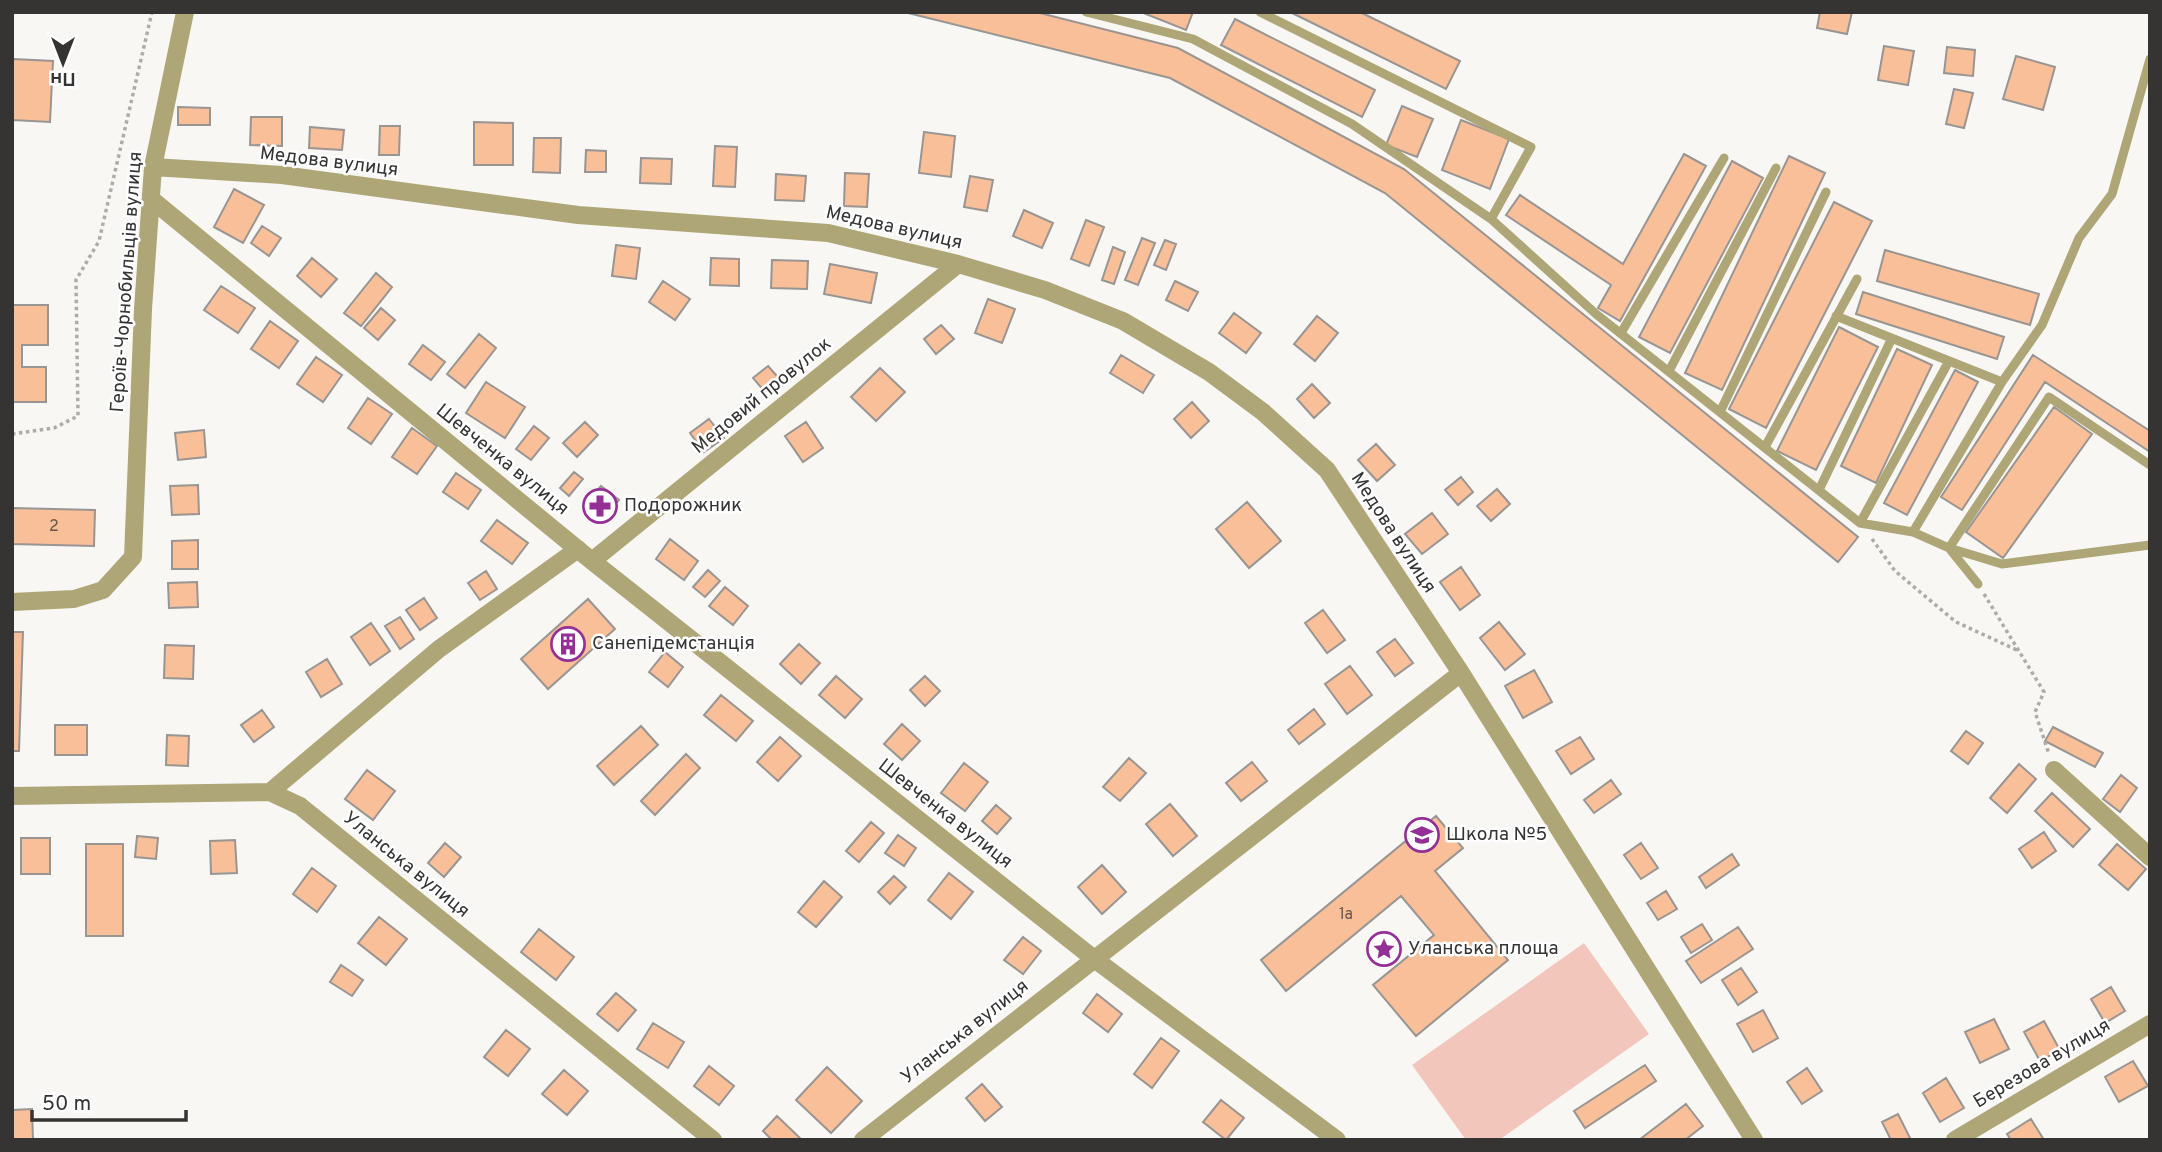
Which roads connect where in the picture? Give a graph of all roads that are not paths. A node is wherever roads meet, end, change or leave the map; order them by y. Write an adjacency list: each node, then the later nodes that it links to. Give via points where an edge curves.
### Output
1 (185, 12): 6 (street, Героїв-Чорнобильців вулиця)
2 (1086, 12): 10 (lane, via 1193,39 1352,124)
3 (1260, 12): 10 (lane, via 1531,147)
4 (2150, 59): 18 (lane, via 2112,194 2079,238 2042,326)
5 (1724, 158): 14 (lane)
6 (153, 167): 9 (street, Героїв-Чорнобильців вулиця); 11 (street, Медова вулиця, via 282,175 578,215 828,233)
7 (1776, 168): 17 (lane)
8 (1826, 191): 19 (lane)
9 (151, 199): 27 (street, Шевченка вулиця); 29 (street, Героїв-Чорнобильців вулиця, via 133,557 103,590 74,599)
10 (1491, 219): 14 (lane)
11 (958, 264): 27 (street, Медовий провулок); 30 (street, Медова вулиця, via 1045,290 1123,321 1209,372 1263,412 1326,470)
12 (1857, 279): 13 (lane)
13 (1836, 316): 15 (lane); 20 (lane)
14 (1620, 333): 17 (lane)
15 (1892, 338): 16 (lane); 22 (lane)
16 (1949, 361): 18 (lane); 23 (lane)
17 (1669, 372): 19 (lane)
18 (2002, 382): 24 (lane)
19 (1720, 412): 20 (lane)
20 (1765, 447): 22 (lane)
21 (2150, 465): 26 (lane, via 2049,397)
22 (1819, 490): 23 (lane)
23 (1860, 523): 24 (lane)
24 (1913, 532): 26 (lane)
25 (2150, 545): 26 (lane, via 2002,564)
26 (1949, 548): 28 (lane)
27 (585, 555): 32 (street, Медовий провулок, via 439,649); 35 (street, Шевченка вулиця)
28 (1978, 584)
29 (12, 602)
30 (1461, 673): 35 (street); 40 (street)
31 (2054, 770): 34 (street)
32 (270, 792): 33 (street, Уланська вулиця); 37 (street, Уланська вулиця, via 300,806)
33 (12, 796)
34 (2150, 857)
35 (1093, 958): 38 (street, Уланська вулиця); 39 (street)
36 (2150, 1024): 41 (street, Березова вулиця)
37 (713, 1140)
38 (863, 1140)
39 (1337, 1140)
40 (1754, 1140)
41 (1955, 1140)

